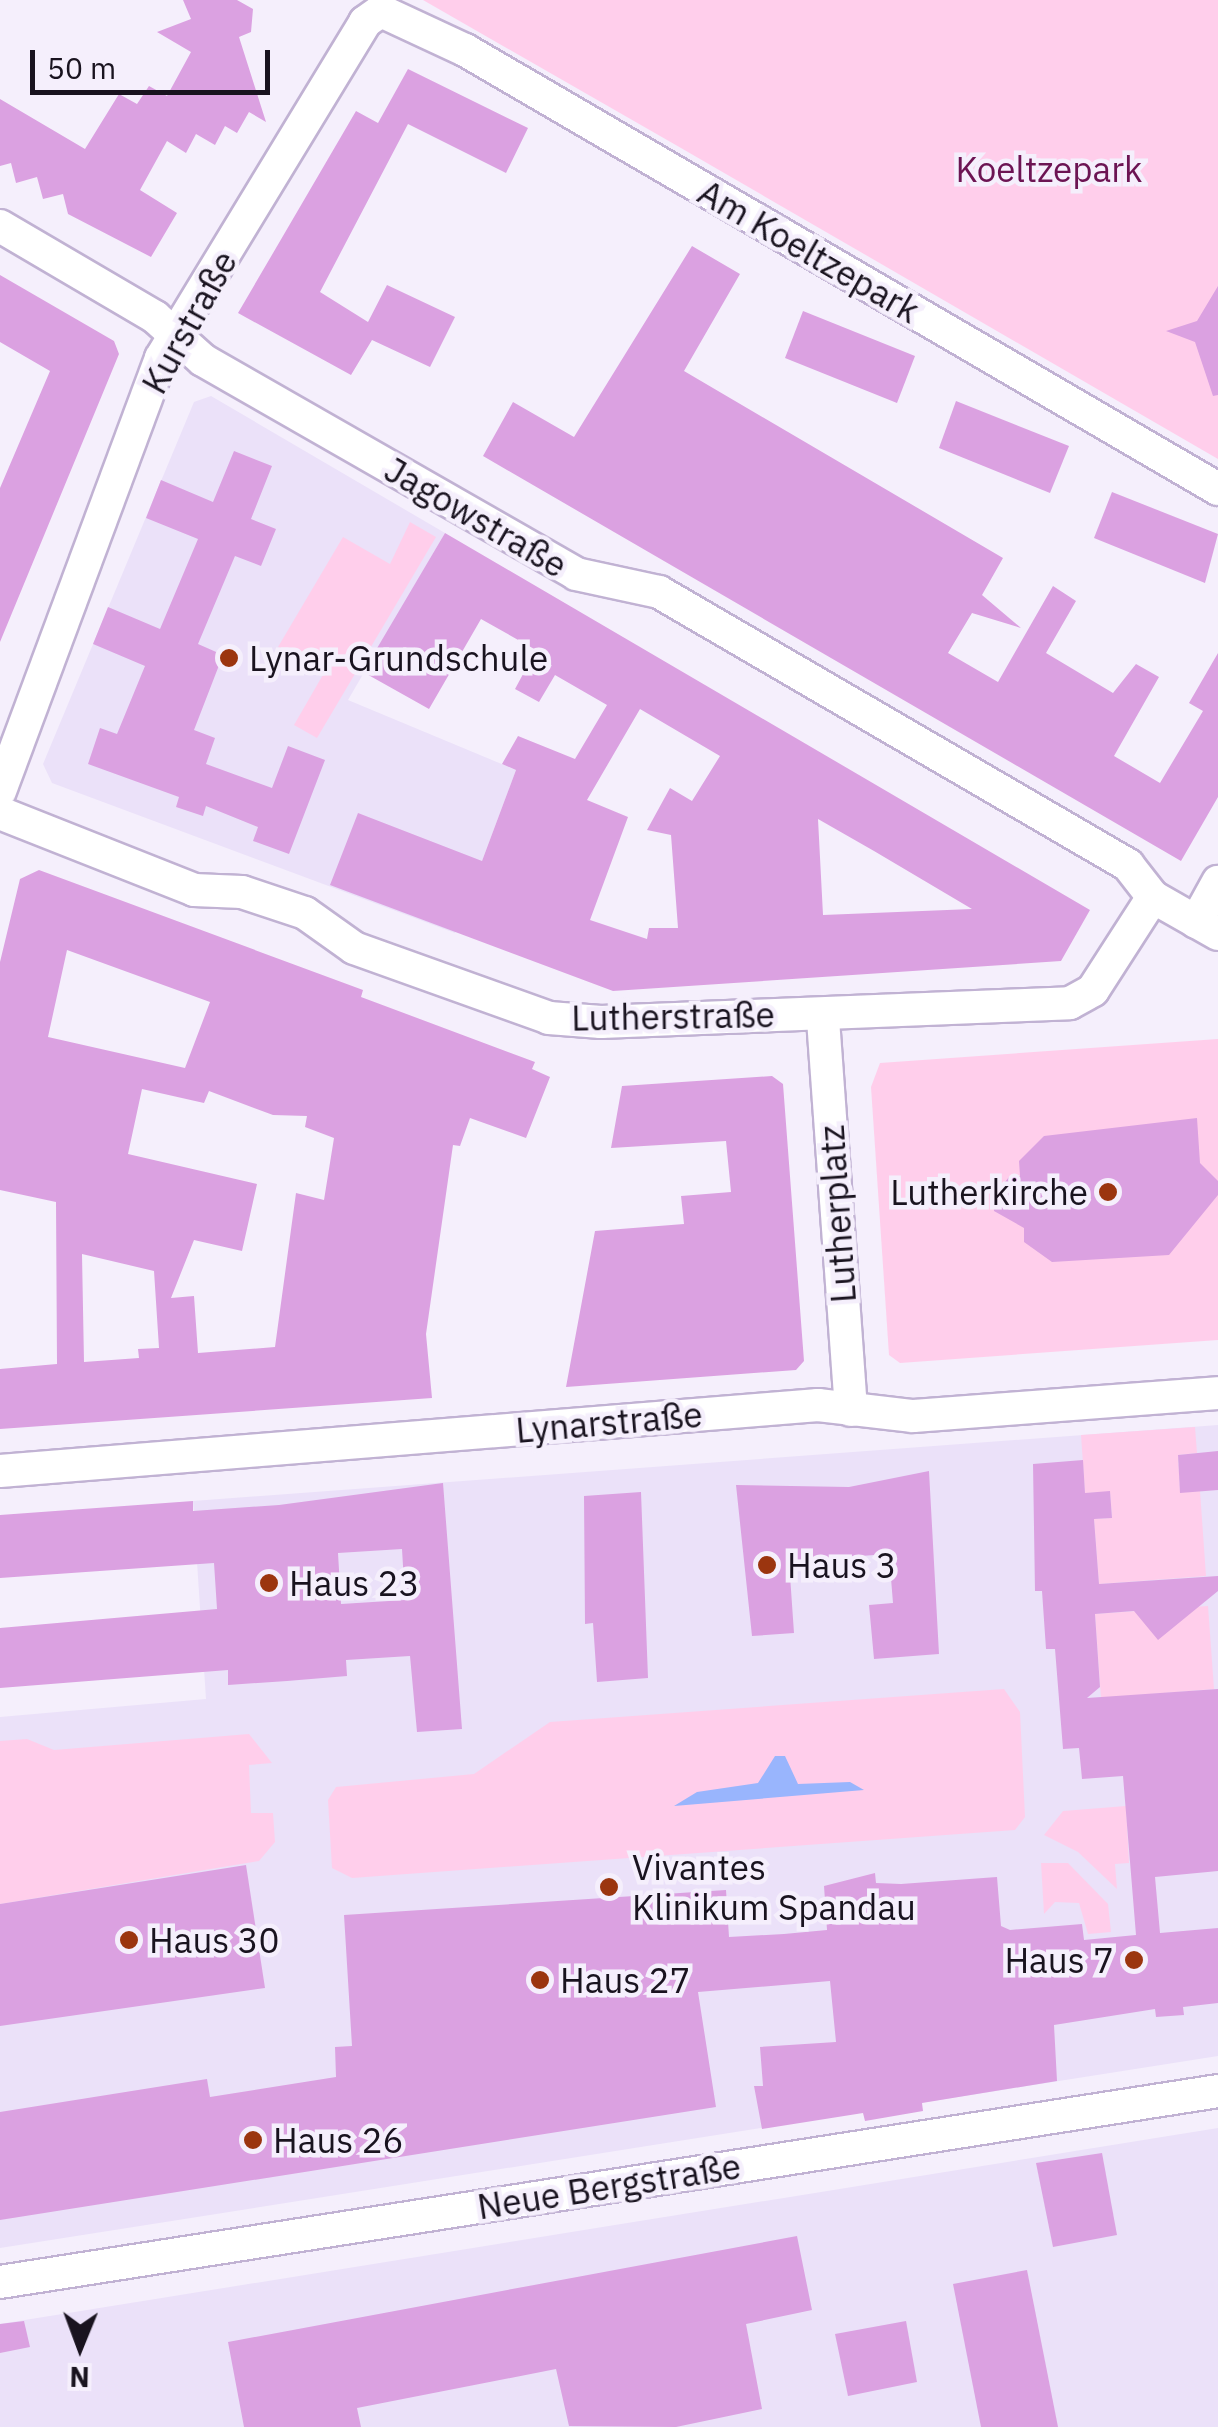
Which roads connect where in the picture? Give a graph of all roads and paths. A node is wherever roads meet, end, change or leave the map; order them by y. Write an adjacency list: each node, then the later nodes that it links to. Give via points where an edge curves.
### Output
1 (400, 14): 3 (street, Kurstraße, via 382,11 365,22); 4 (street, Am Koeltzepark)
2 (0, 226): 3 (street, Jagowstraße)
3 (176, 335): 5 (street, Kurstraße); 8 (street, Jagowstraße, via 203,360 576,574 659,592 1128,865)
4 (1218, 489)
5 (0, 791)
6 (0, 813): 10 (street, Lutherstraße, via 194,890 242,892 305,913 354,948 549,1018)
7 (1218, 882): 9 (street)
8 (1153, 897): 9 (street, Jagowstraße); 10 (street, Lutherstraße, via 1082,999)
9 (1207, 928)
10 (823, 1019): 12 (street, Lutherplatz)
11 (1218, 1392): 12 (street, Lynarstraße, via 913,1416)
12 (851, 1410): 13 (street, Lynarstraße, via 818,1405)
13 (0, 1471)
14 (1218, 2091): 15 (street, Neue Bergstraße)
15 (0, 2282)

